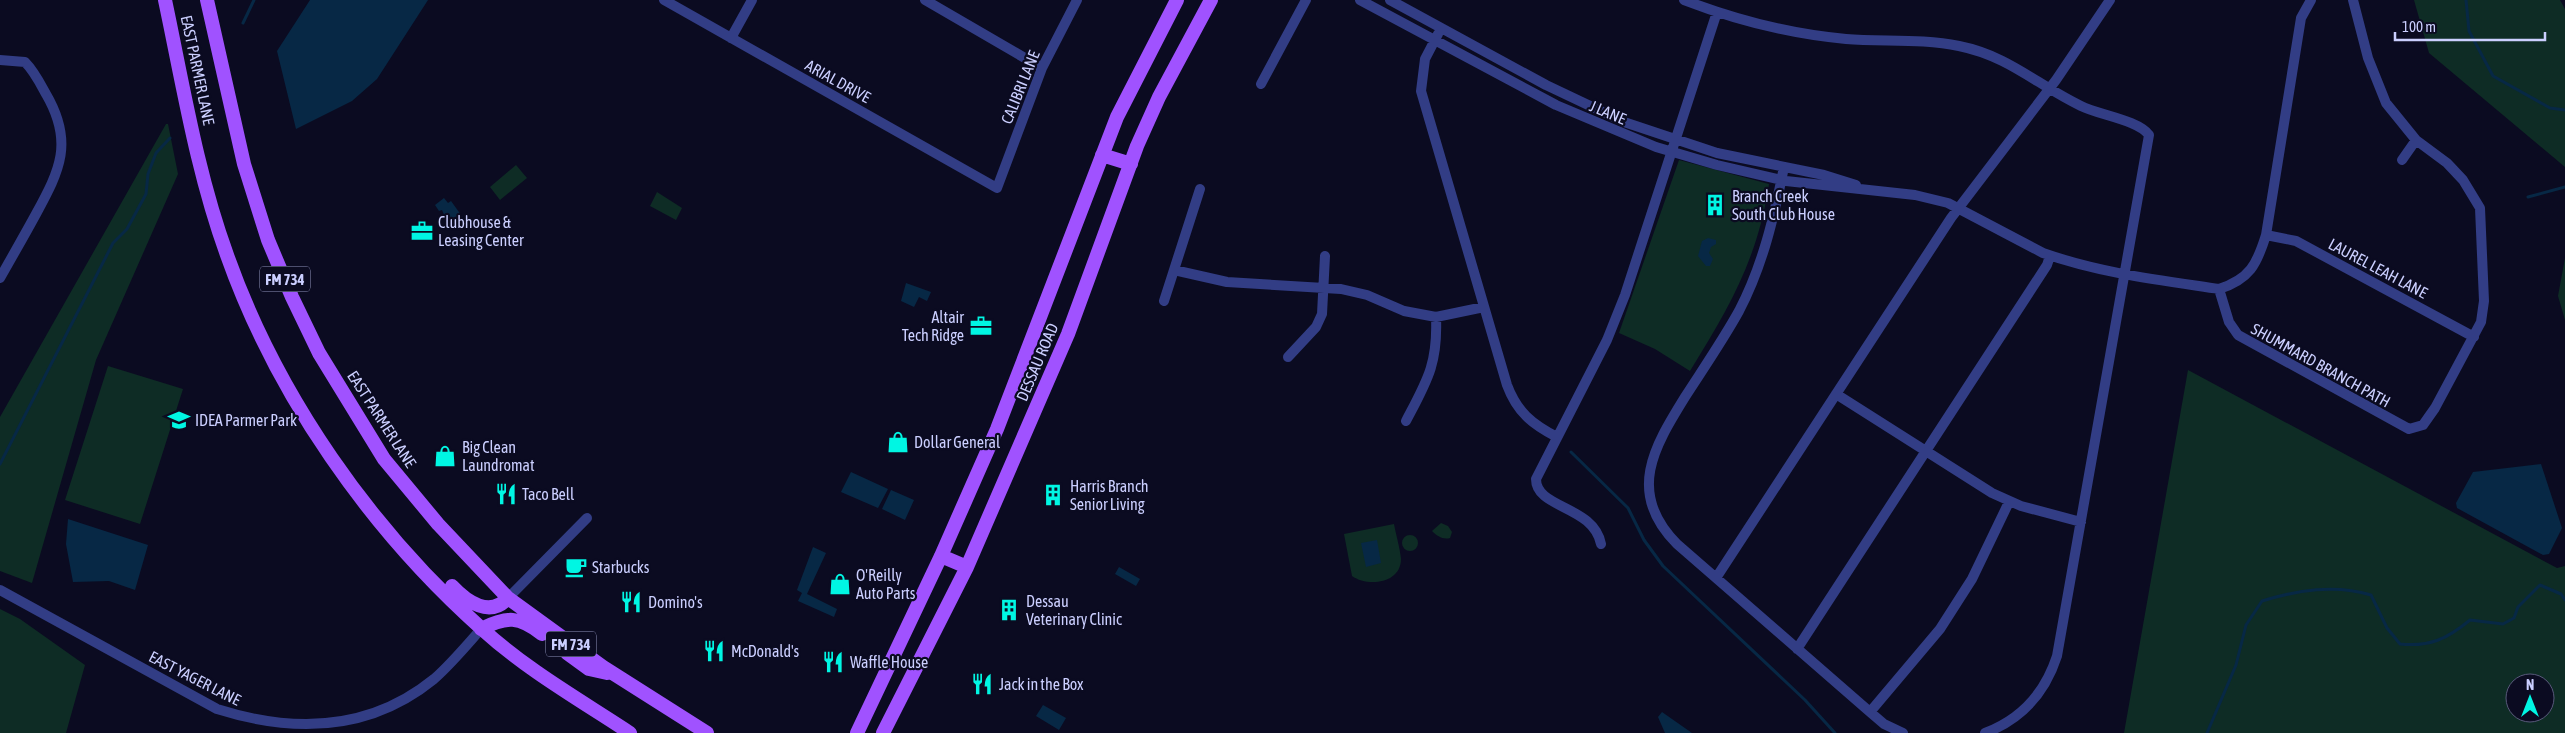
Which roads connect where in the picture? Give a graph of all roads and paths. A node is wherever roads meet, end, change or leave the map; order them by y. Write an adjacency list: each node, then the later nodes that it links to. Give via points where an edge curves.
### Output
1 (166, 0): 57 (main road, EAST PARMER LANE / FM 734, via 207,190 227,255 252,318 317,436 360,498)
2 (207, 0): 62 (main road, EAST PARMER LANE / FM 734, via 247,174 272,248 319,353 384,459 438,524)
3 (664, 0): 18 (street, ARIAL DRIVE)
4 (752, 0): 18 (street)
5 (925, 0): 21 (street)
6 (1077, 0): 21 (street, CALIBRI LANE)
7 (1178, 0): 27 (main road, DESSAU ROAD, via 1143,62)
8 (1211, 0): 29 (main road, DESSAU ROAD, via 1159,97)
9 (1306, 0): 22 (street)
10 (1360, 0): 19 (street, J LANE)
11 (1390, 0): 17 (street, J LANE)
12 (1684, 0): 16 (street)
13 (2110, 0): 23 (street)
14 (2311, 0): 36 (street, via 2301,18)
15 (2353, 0): 25 (street, via 2368,58 2386,103)
16 (1718, 12): 23 (street, via 1821,36 1960,46 2010,63); 24 (street)
17 (1441, 28): 19 (street); 24 (street, J LANE, via 1589,107)
18 (731, 38): 32 (street, ARIAL DRIVE)
19 (1435, 40): 26 (street, J LANE, via 1590,121); 45 (street, via 1424,64 1422,91)
20 (0, 60): 41 (street, via 25,62 32,69 54,107 62,145 54,182)
21 (1042, 68): 32 (street, CALIBRI LANE)
22 (1261, 84)
23 (2050, 87): 35 (street); 40 (street, via 2080,106 2139,126 2149,135)
24 (1676, 140): 26 (street); 30 (street, J LANE, via 1717,153)
25 (2416, 140): 28 (street); 47 (street, via 2447,163 2463,180 2480,208 2484,301 2481,322)
26 (1672, 152): 31 (street, J LANE); 51 (street, via 1625,294 1606,340)
27 (1102, 155): 29 (main road); 58 (main road, DESSAU ROAD, via 1035,334)
28 (2402, 160)
29 (1131, 164): 59 (main road, DESSAU ROAD, via 1068,334)
30 (1784, 167): 31 (street); 34 (street, J LANE, via 1824,175)
31 (1782, 180): 34 (street, J LANE); 60 (street, via 1768,240 1749,290 1664,430 1650,467 1650,490 1660,524 1676,544)
32 (998, 188)
33 (1200, 189): 39 (street)
34 (1866, 189): 35 (street, J LANE, via 1916,195)
35 (1959, 208): 38 (street, J LANE); 49 (street)
36 (2266, 235): 43 (street, via 2259,258 2249,273); 47 (street, LAUREL LEAH LANE, via 2296,241)
37 (1325, 256): 42 (street)
38 (2050, 256): 40 (street, J LANE); 52 (street)
39 (1174, 270): 42 (street, via 1228,282); 44 (street)
40 (2125, 276): 43 (street, J LANE); 55 (street)
41 (0, 278)
42 (1323, 286): 46 (street, via 1367,295 1404,311); 48 (street, via 1319,322)
43 (2219, 289): 47 (street, SHUMMARD BRANCH PATH, via 2229,322 2238,335 2409,429 2423,425)
44 (1164, 301)
45 (1484, 308): 46 (street); 51 (street, via 1507,385 1518,410 1531,423)
46 (1436, 317): 50 (street, via 1435,362)
47 (2474, 336)
48 (1288, 357)
49 (1836, 394): 52 (street); 60 (street)
50 (1406, 421)
51 (1557, 437): 56 (street, via 1536,479 1538,491 1586,519 1599,534)
52 (1925, 452): 53 (street); 64 (street)
53 (2009, 502): 55 (street); 66 (street, via 1985,553 1950,614 1925,649)
54 (587, 518): 62 (street)
55 (2080, 522): 73 (street, via 2052,670 2022,712)
56 (1601, 544)
57 (400, 545): 62 (main road, via 413,548 461,596 474,604 497,607); 63 (main road, EAST PARMER LANE / FM 734)
58 (941, 556): 59 (main road); 70 (main road, DESSAU ROAD)
59 (967, 567): 71 (main road, DESSAU ROAD)
60 (1716, 578): 64 (street)
61 (0, 590): 67 (street, EAST YAGER LANE, via 217,709)
62 (508, 598): 65 (main road, EAST PARMER LANE / FM 734)
63 (482, 629): 65 (main road, via 501,620 520,620 589,669); 67 (street, EAST YAGER LANE, via 434,678 390,708 346,722); 68 (main road, EAST PARMER LANE / FM 734, via 530,668)
64 (1797, 649): 66 (street)
65 (612, 673): 69 (main road, EAST PARMER LANE / FM 734)
66 (1870, 712): 72 (street, via 1884,724)
67 (290, 730)
68 (630, 733)
69 (707, 733)
70 (857, 733)
71 (883, 733)
72 (1903, 733)
73 (1985, 733)

